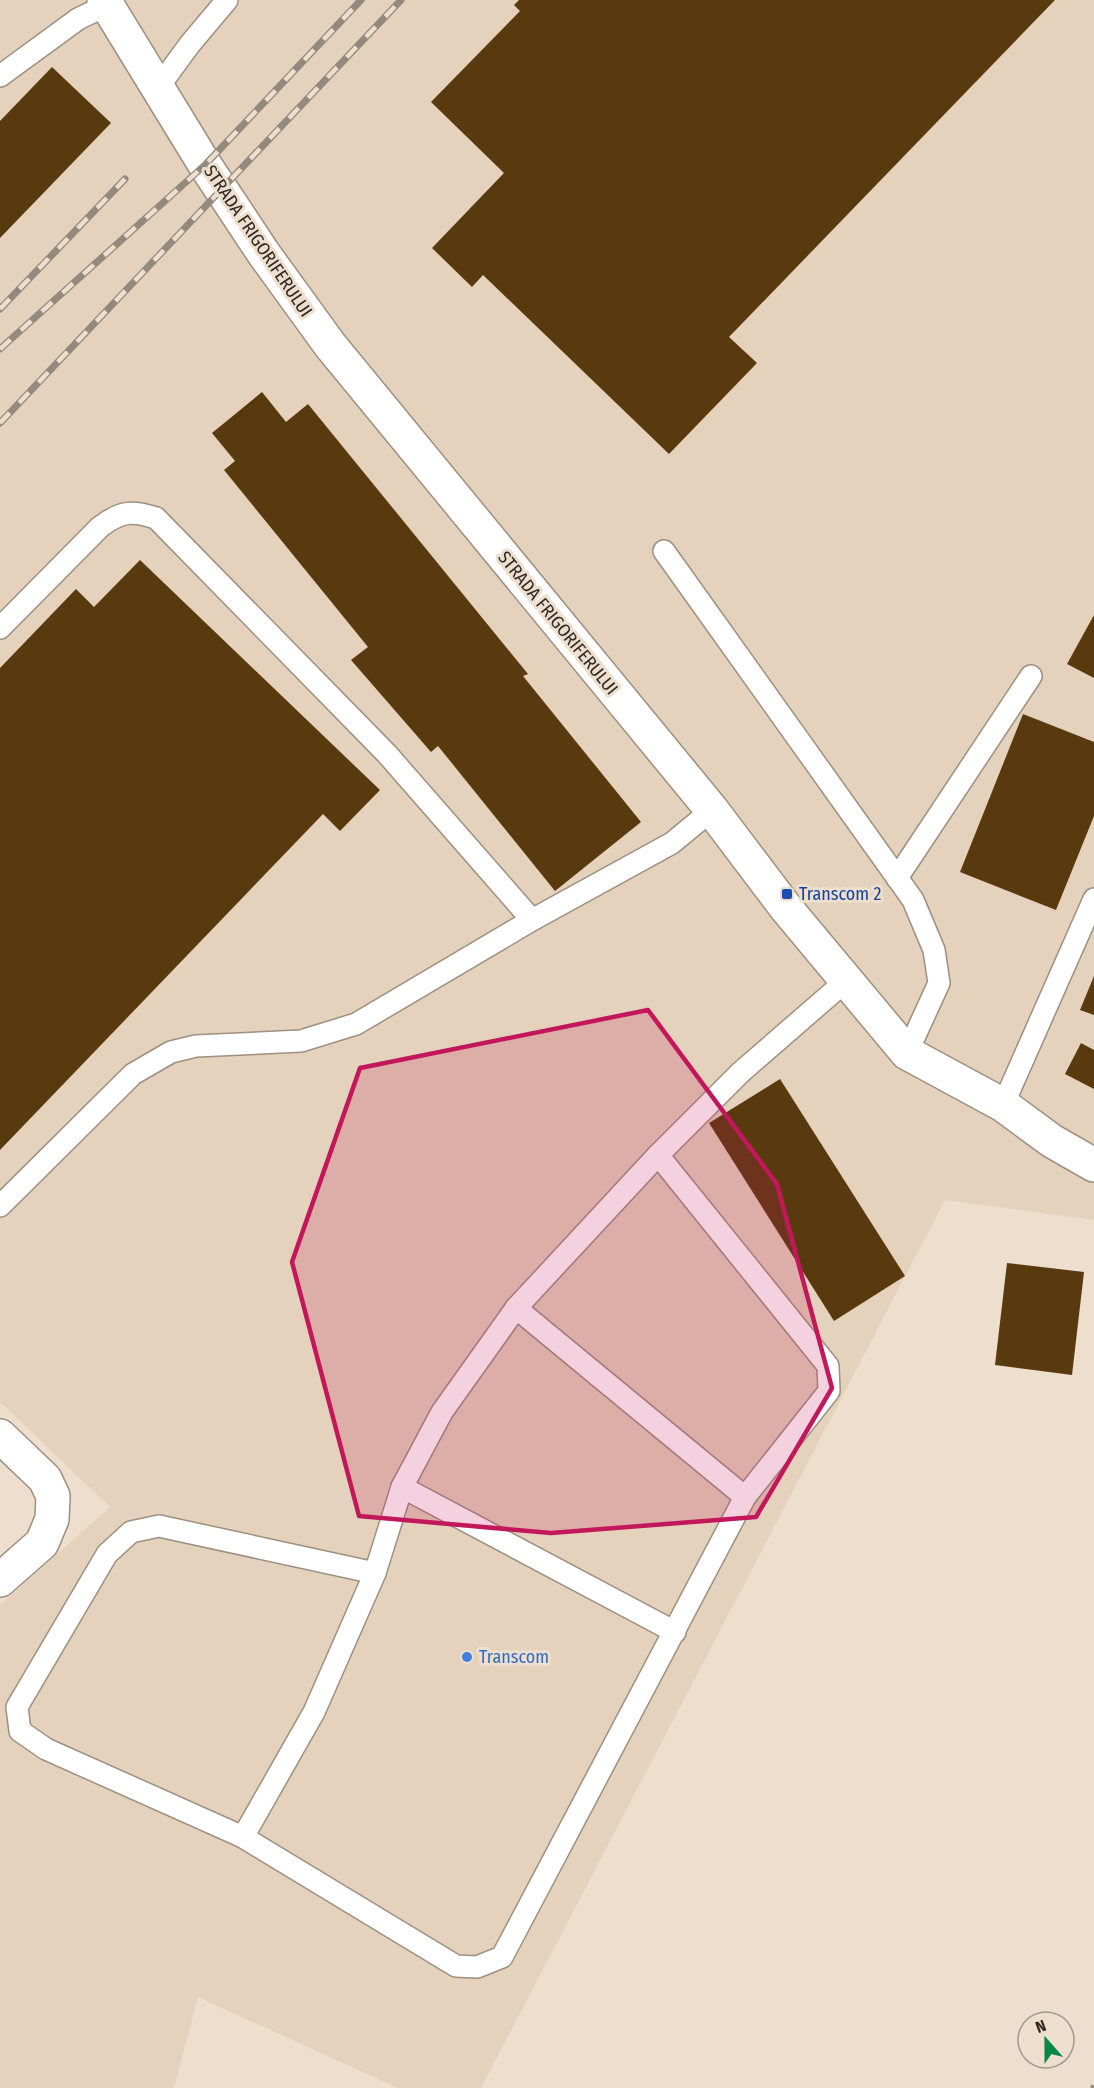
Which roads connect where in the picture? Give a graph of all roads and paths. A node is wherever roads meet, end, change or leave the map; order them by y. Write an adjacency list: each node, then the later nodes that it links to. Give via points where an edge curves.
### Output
1 (227, 0): 4 (lane)
2 (105, 2): 3 (lane); 4 (street, STRADA FRIGORIFERULUI)
3 (0, 76)
4 (157, 88): 8 (street, STRADA FRIGORIFERULUI, via 264,254 330,345)
5 (664, 550): 9 (lane)
6 (0, 628): 11 (lane, via 111,518 139,512 156,518 387,754)
7 (1031, 676): 9 (lane)
8 (712, 810): 11 (lane, via 672,843); 12 (street, STRADA FRIGORIFERULUI)
9 (897, 878): 13 (lane, via 913,900 934,950 939,983)
10 (1094, 899): 14 (lane)
11 (532, 920): 17 (lane, via 356,1024 301,1041 196,1046 171,1052 133,1074)
12 (847, 980): 13 (street, STRADA FRIGORIFERULUI); 15 (lane, via 741,1072)
13 (907, 1053): 14 (street, STRADA FRIGORIFERULUI)
14 (1003, 1105): 16 (street, STRADA FRIGORIFERULUI, via 1052,1141)
15 (658, 1155): 18 (lane); 21 (lane, via 828,1366 829,1390)
16 (1094, 1165)
17 (0, 1206)
18 (516, 1308): 20 (lane, via 442,1412); 21 (lane)
19 (0, 1436): 23 (street, via 45,1479 53,1496 52,1519 42,1543)
20 (402, 1486): 22 (lane); 24 (lane)
21 (746, 1497): 24 (lane)
22 (375, 1573): 25 (lane, via 314,1712); 25 (lane, via 159,1526 131,1532 107,1554 17,1707 20,1731 46,1749)
23 (0, 1580)
24 (675, 1632): 25 (lane, via 502,1957 477,1967 456,1966)
25 (243, 1837)
26 (1094, 2084): 27 (path)
27 (1092, 2088)

